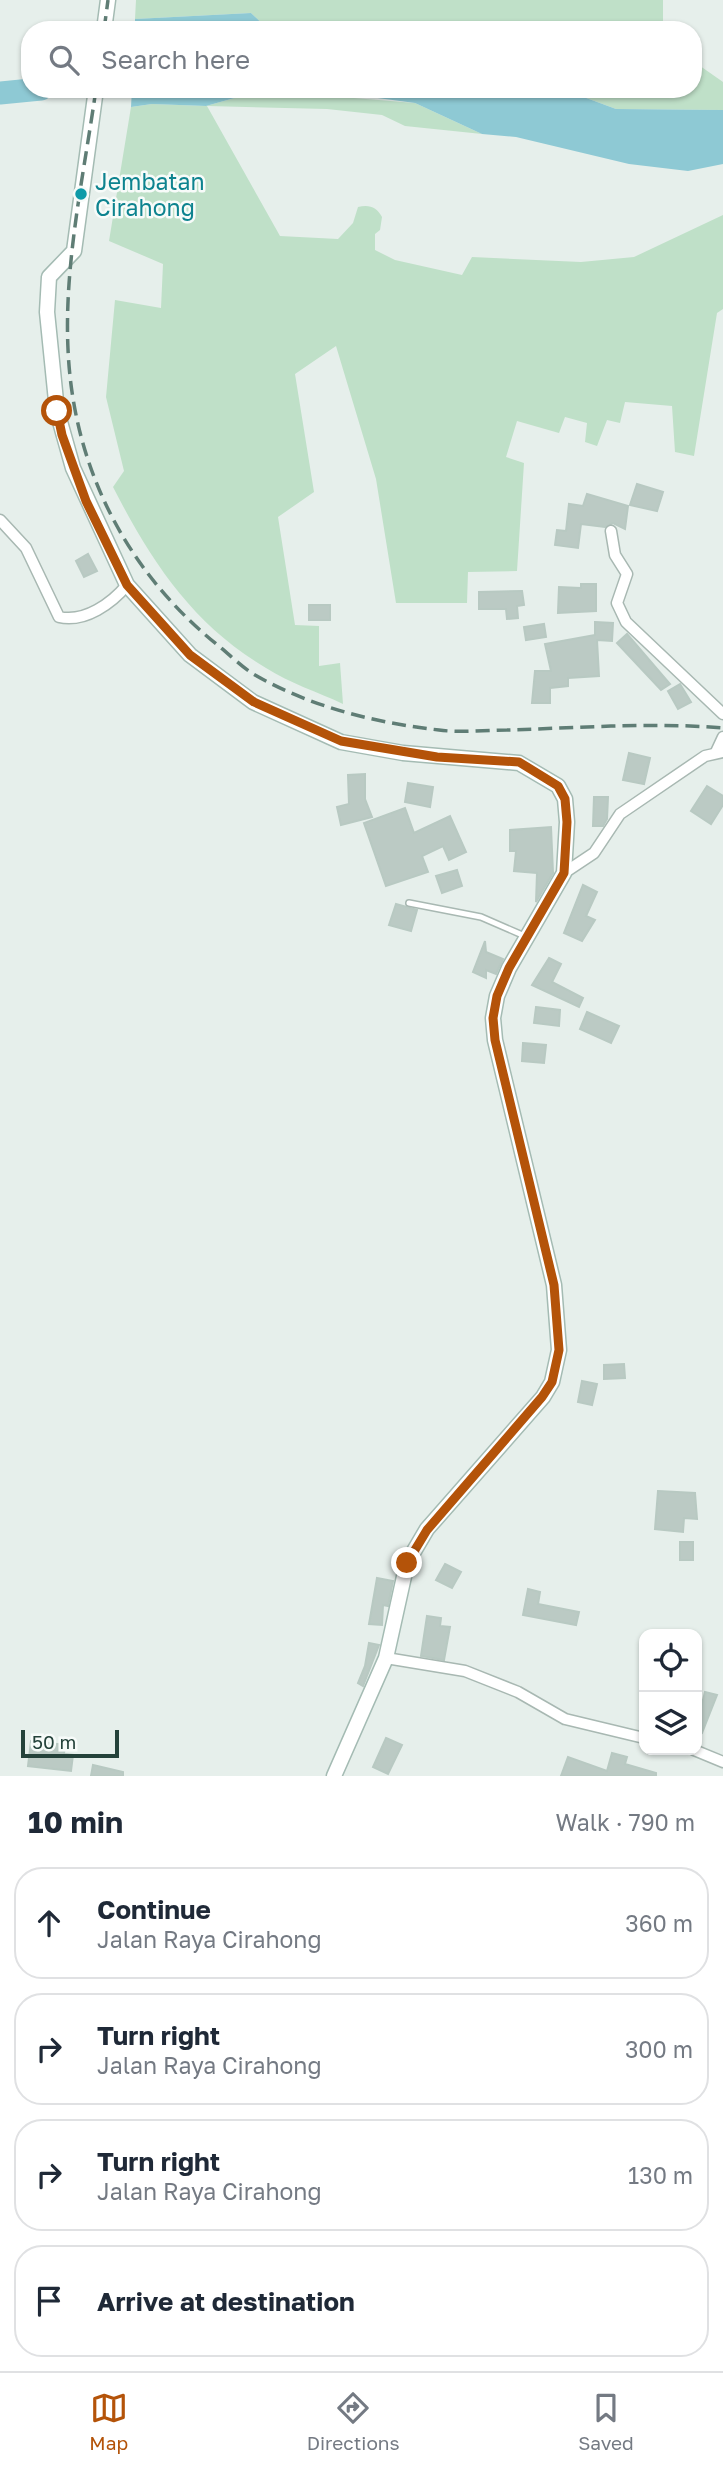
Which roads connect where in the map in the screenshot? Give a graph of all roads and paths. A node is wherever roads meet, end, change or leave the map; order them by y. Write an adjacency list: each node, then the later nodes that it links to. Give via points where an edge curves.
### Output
1 (108, 0): 2 (street)
2 (105, 21)
3 (95, 98): 6 (street, via 74,251 52,271 47,287 62,435 86,501)
4 (0, 520): 6 (street, via 26,548 60,617 78,618 111,603)
5 (611, 531): 7 (street, via 615,555 627,574 617,603 626,622)
6 (127, 585): 10 (street, via 190,655 254,702 297,724 341,741 403,753 519,762 546,776 565,799 568,851)
7 (723, 715)
8 (723, 737): 9 (street)
9 (719, 752): 10 (street, via 658,785 620,814 594,853)
10 (564, 873): 12 (street)
11 (410, 903): 12 (lane, via 481,917)
12 (529, 938): 13 (street, via 509,968 493,1018 554,1285 560,1337 557,1363 542,1397 417,1546 401,1580)
13 (386, 1658): 14 (street, via 466,1671 518,1692 565,1719); 17 (street)
14 (639, 1737)
15 (702, 1753): 16 (street)
16 (723, 1762)
17 (334, 1776)

